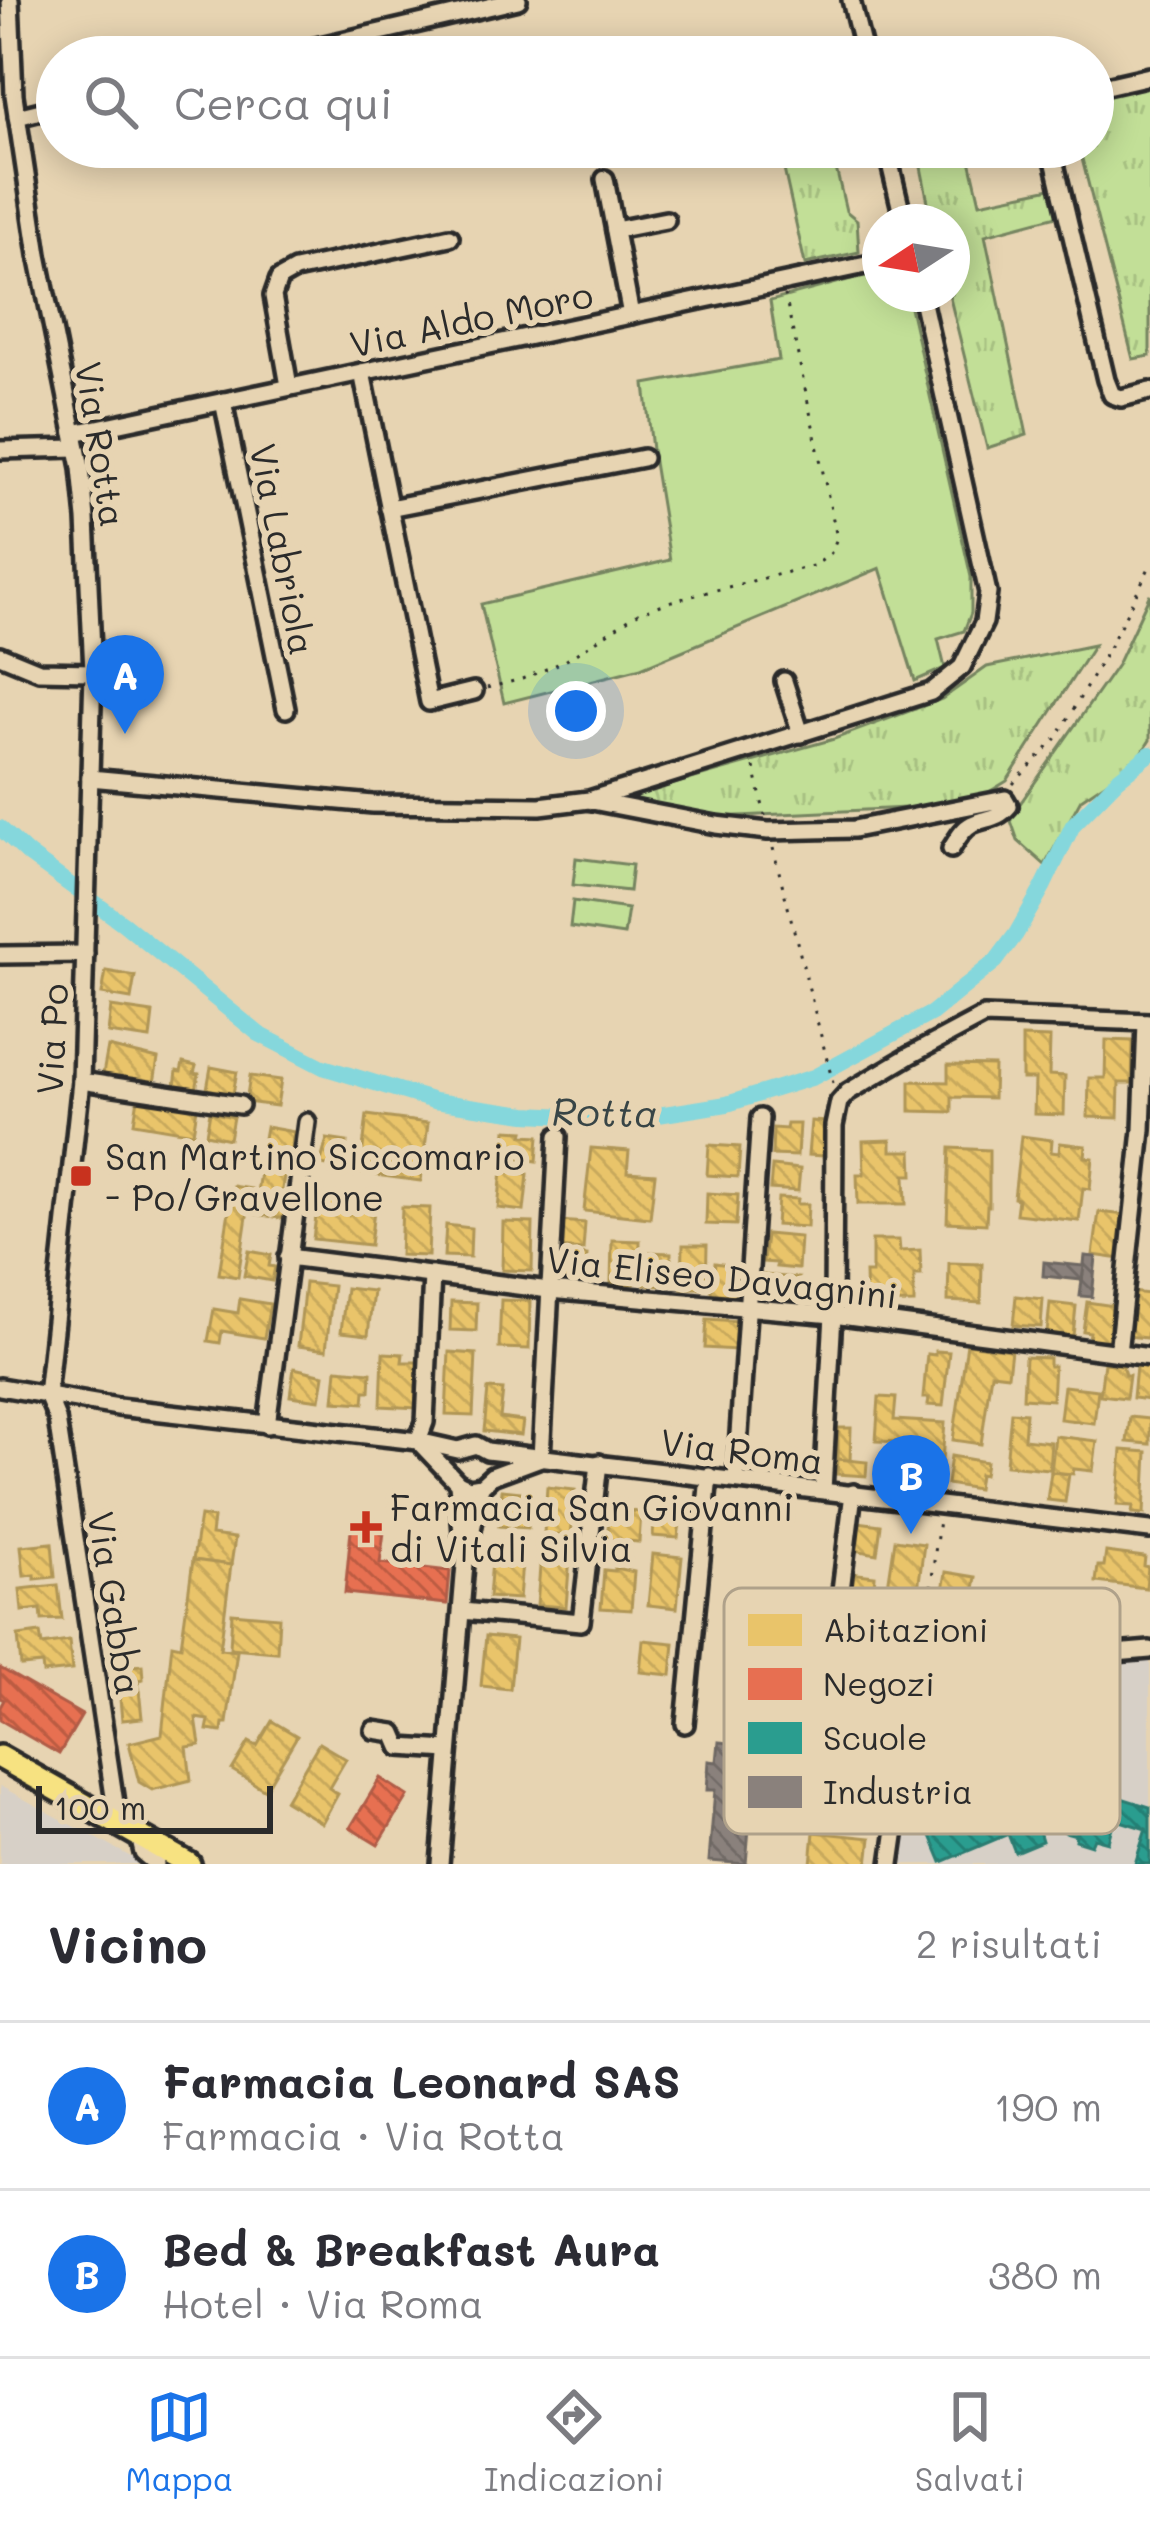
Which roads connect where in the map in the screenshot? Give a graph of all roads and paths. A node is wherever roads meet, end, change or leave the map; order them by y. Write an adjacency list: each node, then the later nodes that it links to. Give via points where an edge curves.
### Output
1 (10, 0): 9 (street, Via Rotta)
2 (518, 0): 4 (street)
3 (851, 0): 5 (street)
4 (363, 36)
5 (860, 36)
6 (1150, 76): 7 (street)
7 (1114, 84)
8 (36, 112): 9 (street)
9 (17, 117): 25 (street, Via Rotta)
10 (891, 168): 13 (street)
11 (1056, 168): 23 (street, via 1112,395)
12 (604, 179): 15 (street)
13 (900, 204)
14 (666, 220): 15 (street)
15 (614, 230): 20 (street)
16 (450, 237): 22 (street, via 279,279 273,296)
17 (862, 266): 18 (street, Via Aldo Moro)
18 (793, 279): 20 (street, Via Aldo Moro); 33 (path, via 796,291 784,293 837,538 831,553 816,566 638,613 565,661)
19 (925, 312): 35 (street, via 988,593 984,622 962,667 932,692)
20 (632, 315): 21 (street, Via Aldo Moro)
21 (362, 372): 22 (street, Via Aldo Moro); 28 (street)
22 (289, 386): 24 (street, Via Aldo Moro)
23 (1150, 391)
24 (223, 401): 25 (street, Via Aldo Moro); 34 (street, Via Labriola)
25 (76, 441): 26 (street, Via Aldo Moro); 31 (street, Via Rotta)
26 (0, 450)
27 (643, 458): 28 (street)
28 (389, 508): 33 (street, via 429,702)
29 (1150, 566): 38 (path, via 1056,739)
30 (0, 656): 31 (street, via 39,671)
31 (93, 672): 37 (street, Via Rotta)
32 (784, 681): 35 (street)
33 (474, 691)
34 (286, 709)
35 (801, 734): 36 (street)
36 (748, 750): 39 (street); 40 (path)
37 (90, 778): 39 (street, via 373,804); 42 (street, Via Rotta)
38 (1013, 784)
39 (590, 800): 40 (street)
40 (768, 832): 41 (street, via 854,829 1005,800 1000,817 973,824); 47 (path)
41 (951, 849)
42 (86, 900): 43 (street, Via Po)
43 (85, 954): 44 (street); 46 (street, Via Po)
44 (0, 956)
45 (1148, 1022): 47 (street, via 984,1016); 57 (street)
46 (81, 1081): 48 (street); 60 (street, Via Po)
47 (836, 1094): 56 (street)
48 (240, 1106)
49 (760, 1118): 55 (street)
50 (307, 1122): 52 (street)
51 (558, 1136): 54 (street)
52 (288, 1256): 53 (street, Via Eliseo Davagnini); 61 (street)
53 (432, 1276): 54 (street, Via Eliseo Davagnini); 62 (street)
54 (549, 1290): 55 (street, Via Eliseo Davagnini); 65 (street)
55 (749, 1308): 56 (street, Via Eliseo Davagnini); 69 (street)
56 (832, 1315): 57 (street, Via Eliseo Davagnini); 71 (street)
57 (1118, 1353): 58 (street, Via Eliseo Davagnini)
58 (1150, 1357)
59 (0, 1387): 60 (street)
60 (47, 1395): 61 (street); 85 (street, Via Gabba, via 57,1419)
61 (267, 1425): 62 (street)
62 (418, 1441): 63 (street); 68 (street)
63 (458, 1450): 64 (street); 68 (street, via 451,1463)
64 (487, 1451): 65 (street, Via Roma); 70 (street, via 494,1462)
65 (542, 1457): 66 (street, Via Roma); 70 (street, Via Roma)
66 (599, 1463): 67 (street, Via Roma); 78 (street, via 581,1622)
67 (710, 1476): 69 (street, Via Roma); 81 (street)
68 (456, 1480): 70 (street, via 469,1488); 75 (street)
69 (736, 1480): 71 (street, Via Roma)
70 (486, 1481): 75 (street)
71 (824, 1490): 72 (street, Via Roma)
72 (853, 1493): 73 (street, Via Roma); 76 (street)
73 (940, 1505): 74 (street, Via Roma); 77 (path)
74 (1150, 1530)
75 (465, 1564): 78 (street)
76 (841, 1588)
77 (931, 1588)
78 (462, 1611): 83 (street)
79 (1150, 1651): 80 (street)
80 (1120, 1653)
81 (685, 1724)
82 (374, 1730): 83 (street, via 394,1733 400,1747)
83 (449, 1750): 88 (street)
84 (0, 1757): 85 (main road)
85 (116, 1823): 87 (main road)
86 (894, 1834): 91 (street)
87 (139, 1836): 89 (street); 90 (main road)
88 (446, 1863)
89 (156, 1864)
90 (189, 1864)
91 (891, 1864)

